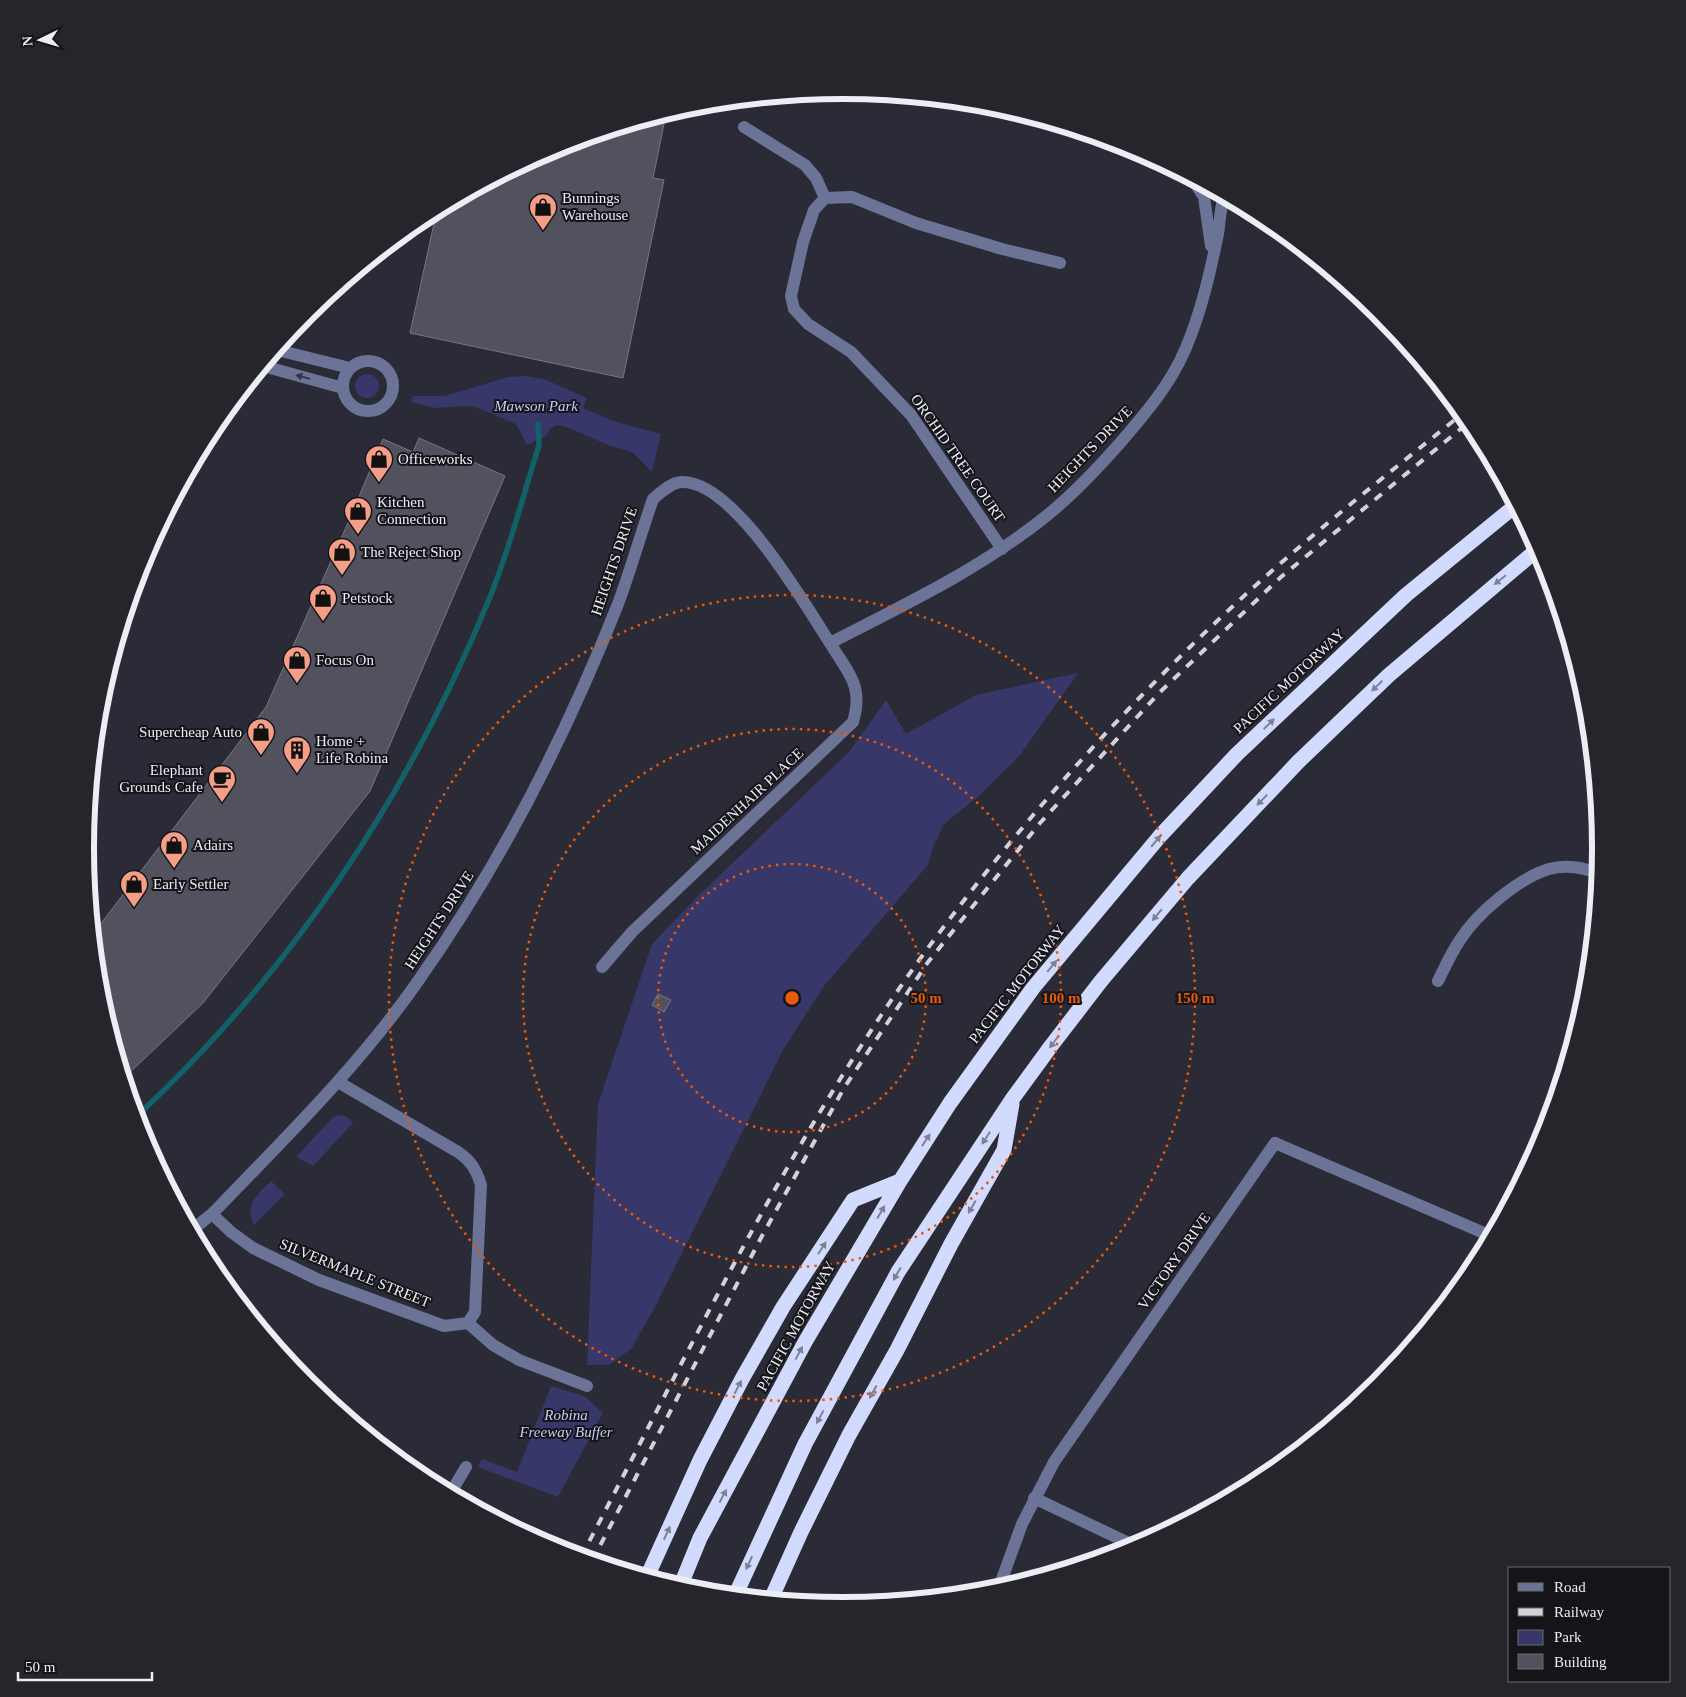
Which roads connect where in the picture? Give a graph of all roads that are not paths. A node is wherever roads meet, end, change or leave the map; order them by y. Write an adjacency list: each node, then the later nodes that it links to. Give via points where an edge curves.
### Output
1 (744, 127): 3 (street, via 805,166 816,178)
2 (1200, 190): 5 (street, HEIGHTS DRIVE, via 1207,208)
3 (825, 198): 6 (street, via 852,197 916,223); 12 (street, ORCHID TREE COURT, via 814,210 803,242 790,296 794,309 808,324 851,352 911,415)
4 (1223, 203): 5 (street, HEIGHTS DRIVE)
5 (1213, 258): 12 (street, HEIGHTS DRIVE, via 1185,350 1146,414 1086,481)
6 (1060, 263)
7 (282, 351): 9 (street)
8 (269, 368): 10 (street, one-way to 8)
9 (350, 368): 10 (street); 10 (street, via 370,361 384,367 392,380 391,395 381,408 364,411 350,404)
10 (343, 388)
11 (1511, 510): 20 (highway, PACIFIC MOTORWAY, one-way to 11, via 950,1103 1033,988 1160,836 1237,754 1316,678 1406,595)
12 (1002, 549): 14 (street, HEIGHTS DRIVE)
13 (1532, 554): 19 (highway, one-way to 19, via 1389,675 1235,828 1101,981)
14 (830, 643): 16 (street, MAIDENHAIR PLACE, via 856,686 858,704 853,722 632,932); 18 (street, HEIGHTS DRIVE, via 760,537 705,487 682,482 653,498 619,601 593,665 551,760 506,846 416,985)
15 (1592, 871): 17 (street, via 1565,866 1550,869 1520,884 1471,926)
16 (602, 967)
17 (1438, 980)
18 (338, 1082): 21 (street, HEIGHTS DRIVE); 24 (street, via 458,1152 476,1169 480,1185 475,1312)
19 (1013, 1098): 33 (highway, one-way to 33, via 898,1272 805,1444); 34 (highway, one-way to 34, via 1004,1150 950,1244 897,1350 849,1435)
20 (900, 1181): 30 (highway, one-way to 20, via 700,1460 783,1307 853,1200); 31 (highway, PACIFIC MOTORWAY, one-way to 20, via 700,1538 805,1342)
21 (212, 1214): 22 (street, HEIGHTS DRIVE); 24 (street, SILVERMAPLE STREET, via 254,1248 319,1280 444,1326)
22 (196, 1227)
23 (1485, 1234): 28 (street, VICTORY DRIVE, via 1275,1144 1054,1462)
24 (468, 1322): 25 (street, via 493,1345 519,1360)
25 (587, 1386)
26 (466, 1467): 27 (street)
27 (454, 1488)
28 (1034, 1498): 29 (street); 32 (street)
29 (1127, 1542)
30 (649, 1572)
31 (683, 1580)
32 (1002, 1580)
33 (738, 1590)
34 (773, 1594)

